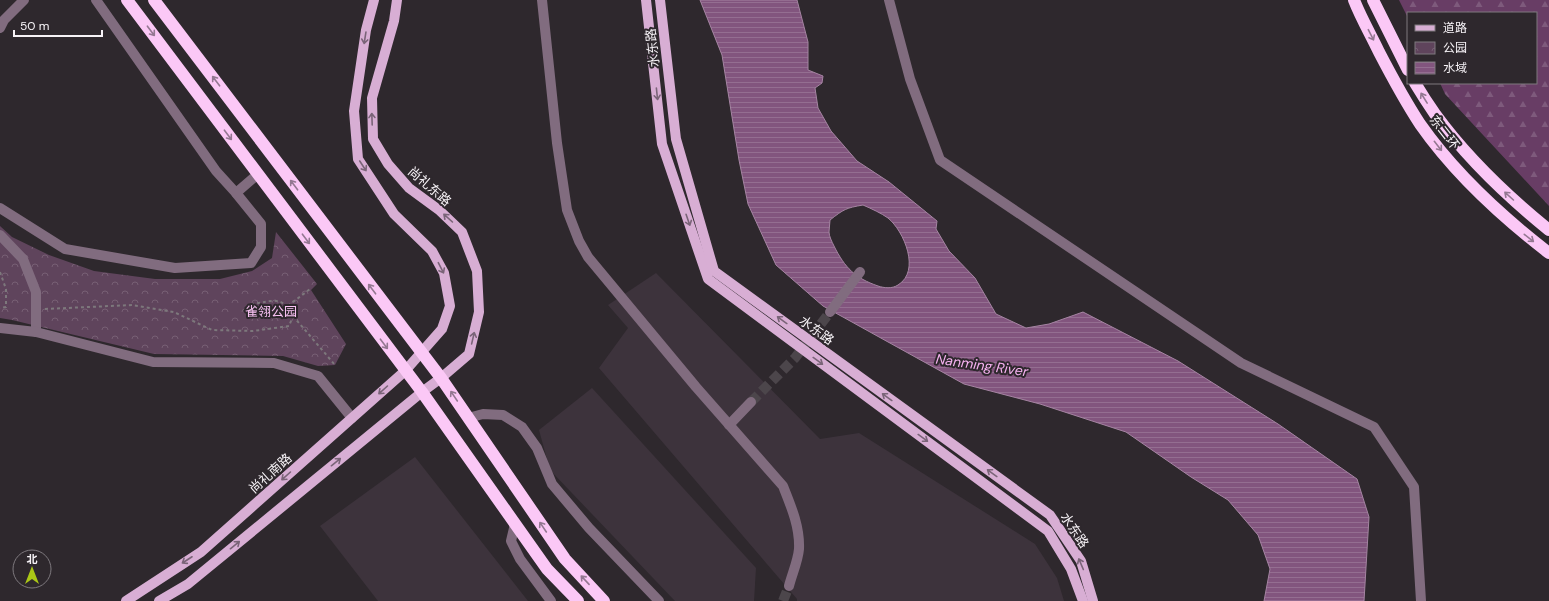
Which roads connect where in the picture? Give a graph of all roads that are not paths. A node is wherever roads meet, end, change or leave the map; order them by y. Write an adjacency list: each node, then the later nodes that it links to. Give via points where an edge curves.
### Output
1 (24, 0): 13 (street, via 4,20)
2 (96, 0): 17 (street, via 216,172)
3 (127, 0): 16 (highway, one-way to 16)
4 (154, 0): 26 (highway, one-way to 4)
5 (374, 0): 26 (main road, one-way to 26, via 366,30 354,111 358,159 394,214 432,251 444,273 450,306 442,329)
6 (397, 0): 28 (main road, 尚礼东路, one-way to 6, via 469,354 479,312 477,270 462,232 439,210 409,188 388,164 373,138 372,98 394,21)
7 (542, 0): 33 (street, via 557,143 567,210 579,241 588,257)
8 (646, 0): 42 (main road, 水东路, one-way to 42, via 662,144 708,280 1048,530 1071,569)
9 (660, 0): 43 (main road, 水东路, one-way to 9, via 1081,561 1050,515 714,271 676,139)
10 (889, 0): 44 (street, via 910,79 940,160 1241,364 1374,427 1414,487)
11 (1354, 0): 21 (highway, 东二环, one-way to 21, via 1397,87 1421,125 1479,193 1513,225)
12 (1373, 0): 14 (highway)
13 (0, 28)
14 (1407, 68)
15 (1416, 84): 19 (highway, 东二环, one-way to 15, via 1494,182 1468,154 1435,114)
16 (258, 174): 17 (street); 27 (highway, one-way to 27)
17 (236, 193): 18 (street, via 261,224 261,247 251,262 175,268 65,249)
18 (0, 208)
19 (1549, 230)
20 (0, 235): 25 (street, via 23,259 36,292)
21 (1549, 253)
22 (860, 272): 23 (street)
23 (830, 312)
24 (0, 328): 25 (street)
25 (36, 332): 31 (street, via 153,362 274,363 318,376)
26 (422, 353): 27 (main road, 尚礼南路); 28 (highway)
27 (404, 371): 29 (highway); 31 (main road, 尚礼南路, one-way to 31)
28 (442, 378): 29 (main road); 32 (highway, one-way to 28)
29 (422, 392): 34 (highway); 37 (main road, one-way to 29, via 188,584)
30 (751, 402): 33 (street)
31 (352, 418): 36 (main road, 尚礼南路, one-way to 36, via 201,552)
32 (468, 418): 40 (highway, one-way to 32, via 565,559); 41 (street, via 483,414 503,415 522,427 537,448 552,484 589,528)
33 (729, 425): 35 (street, via 783,486 791,505 798,531 799,550)
34 (515, 524): 38 (street, via 511,541 520,559); 39 (highway, via 547,569)
35 (789, 586)
36 (126, 601)
37 (159, 601)
38 (551, 601)
39 (578, 601)
40 (604, 601)
41 (659, 601)
42 (1083, 601)
43 (1093, 601)
44 (1422, 601)

